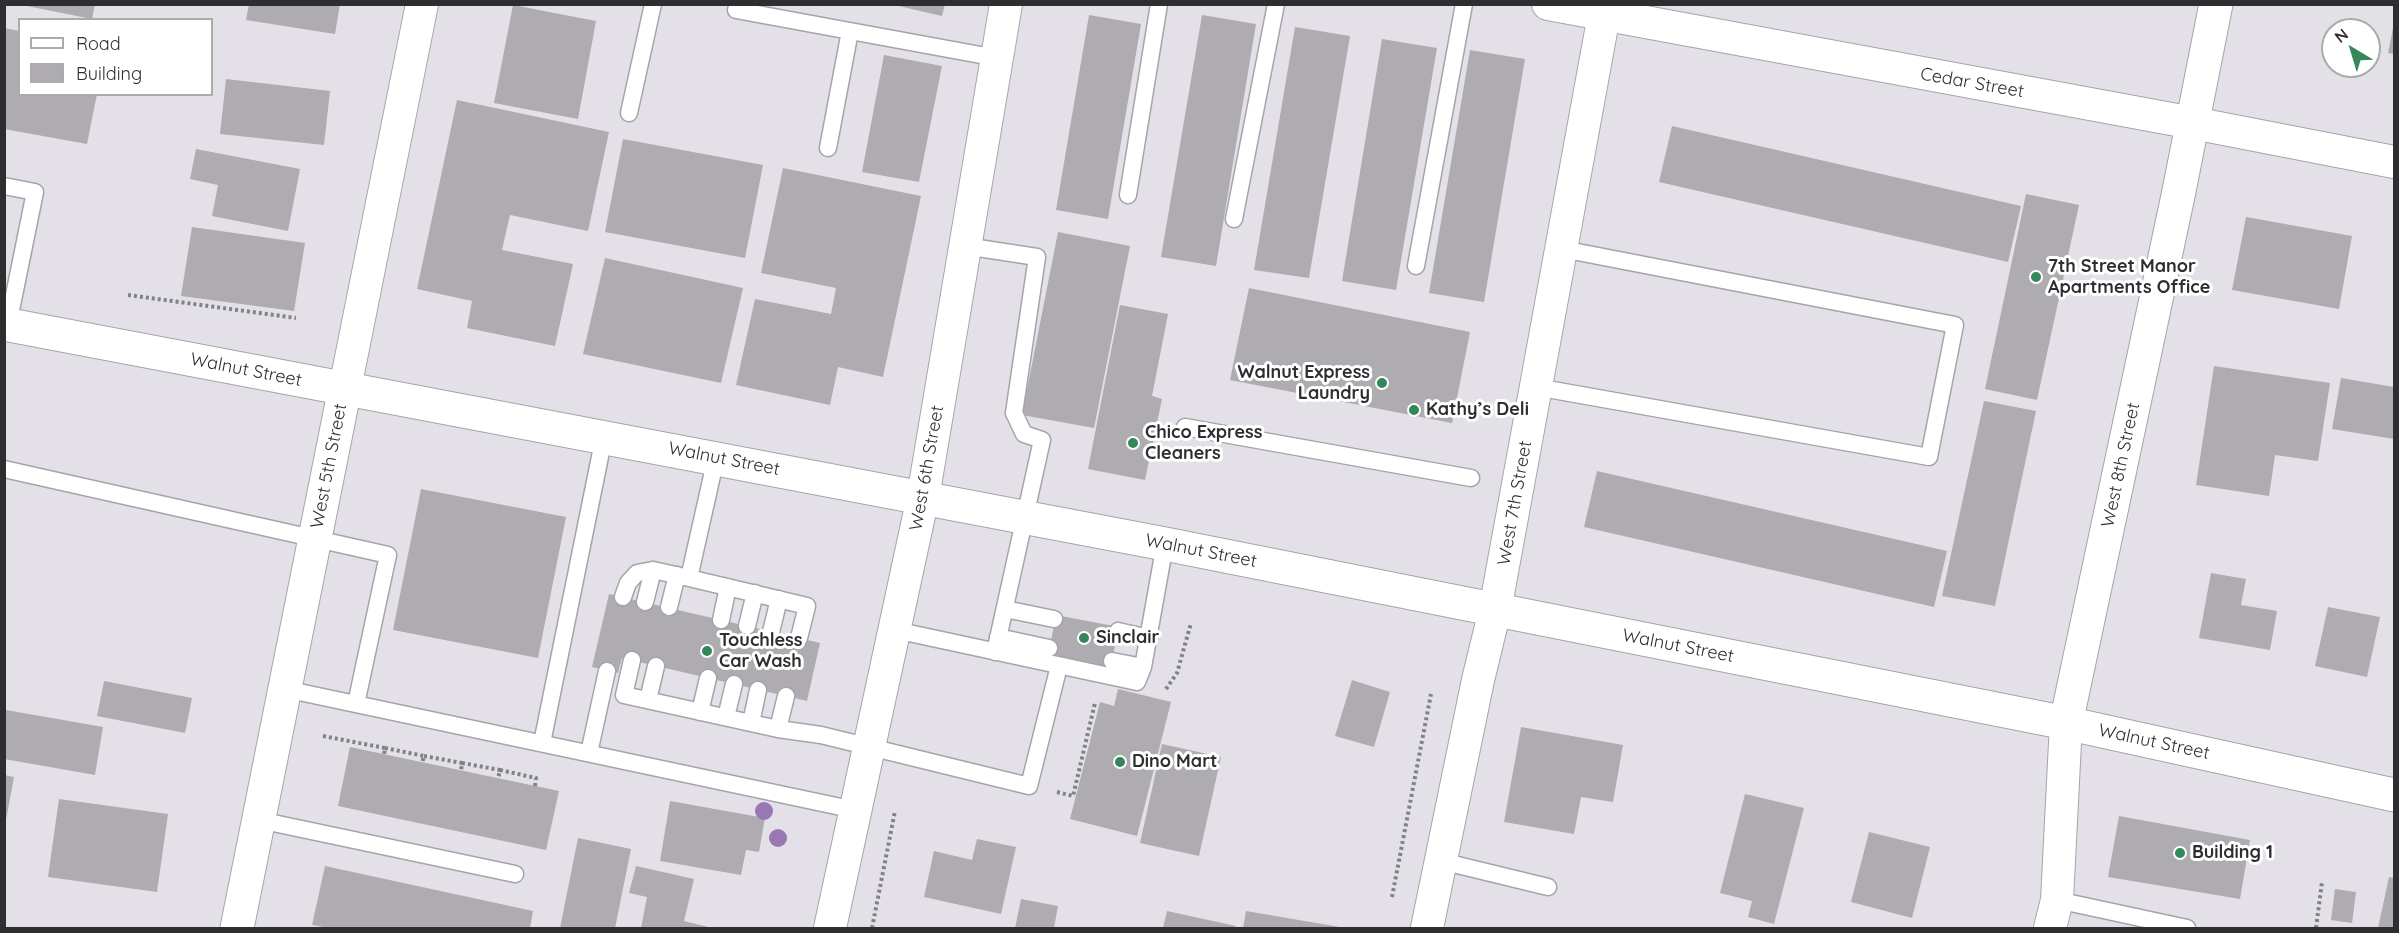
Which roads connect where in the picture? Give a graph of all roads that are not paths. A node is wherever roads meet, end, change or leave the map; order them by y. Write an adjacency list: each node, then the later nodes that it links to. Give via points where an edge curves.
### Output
1 (422, 4): 25 (street, West 5th Street)
2 (653, 4): 13 (lane)
3 (1006, 4): 12 (street, West 6th Street)
4 (1159, 4): 18 (lane)
5 (1276, 4): 19 (lane)
6 (1464, 4): 22 (lane)
7 (1548, 4): 10 (street, Cedar Street)
8 (2216, 4): 14 (main road, West 8th Street)
9 (736, 10): 11 (lane)
10 (1606, 10): 14 (street, Cedar Street); 21 (street, West 7th Street)
11 (850, 31): 12 (lane); 15 (lane)
12 (997, 58): 20 (street, West 6th Street)
13 (629, 112)
14 (2193, 123): 16 (street, Cedar Street); 71 (main road, West 8th Street)
15 (828, 148)
16 (2394, 162)
17 (4, 186): 23 (lane, via 35,192)
18 (1128, 195)
19 (1234, 219)
20 (965, 246): 31 (street, West 6th Street); 32 (lane, via 1037,257 1014,413 1024,434 1042,441)
21 (1562, 249): 24 (street, West 7th Street); 24 (lane, via 1955,325 1929,457)
22 (1416, 266)
23 (6, 325): 25 (main road, Walnut Street)
24 (1536, 387): 44 (street, West 7th Street)
25 (345, 388): 27 (main road, Walnut Street); 33 (main road, West 5th Street)
26 (1185, 427): 30 (lane)
27 (604, 437): 28 (main road, Walnut Street); 73 (lane)
28 (716, 458): 31 (main road, Walnut Street); 36 (lane)
29 (4, 468): 33 (lane)
30 (1471, 478)
31 (923, 497): 32 (main road, Walnut Street); 48 (street, West 6th Street)
32 (1026, 517): 34 (main road, Walnut Street); 43 (lane)
33 (315, 539): 63 (main road, West 5th Street); 67 (lane, via 388,555)
34 (1165, 544): 44 (main road, Walnut Street); 52 (lane)
35 (653, 570): 36 (lane); 39 (lane, via 637,573); 41 (lane)
36 (683, 577): 37 (lane); 42 (lane)
37 (728, 587): 38 (lane); 46 (lane)
38 (755, 593): 40 (lane); 47 (lane)
39 (623, 597)
40 (779, 599): 50 (lane); 51 (lane, via 807,606)
41 (645, 602)
42 (669, 608)
43 (1005, 609): 45 (lane); 53 (lane)
44 (1496, 610): 71 (main road, Walnut Street); 79 (street, West 7th Street)
45 (1054, 619)
46 (721, 620)
47 (747, 626)
48 (894, 630): 53 (lane); 74 (street, West 6th Street)
49 (1118, 631): 52 (lane)
50 (771, 632)
51 (799, 638)
52 (1149, 638): 59 (lane)
53 (997, 645): 54 (lane); 58 (lane)
54 (1049, 648)
55 (632, 660): 66 (lane, via 624,695)
56 (1112, 661): 59 (lane)
57 (656, 666): 66 (lane)
58 (1059, 666): 59 (lane, via 1137,682); 74 (lane, via 1029,786)
59 (1143, 668)
60 (607, 670): 75 (lane)
61 (708, 678): 68 (lane)
62 (734, 684): 69 (lane)
63 (285, 689): 67 (lane); 78 (main road, West 5th Street)
64 (758, 690): 70 (lane)
65 (786, 696): 72 (lane)
66 (648, 700): 68 (lane)
67 (356, 704): 73 (lane)
68 (700, 712): 69 (lane)
69 (726, 717): 70 (lane)
70 (751, 723): 72 (lane)
71 (2066, 723): 76 (main road, Walnut Street); 82 (street, West 8th Street)
72 (778, 729): 74 (lane)
73 (542, 743): 75 (lane)
74 (869, 747): 77 (street, West 6th Street)
75 (589, 753): 77 (lane)
76 (2394, 795)
77 (855, 810): 84 (street, West 6th Street)
78 (259, 820): 80 (lane); 83 (main road, West 5th Street)
79 (1441, 861): 81 (lane); 85 (street, West 7th Street)
80 (515, 874)
81 (1548, 887)
82 (2053, 914): 86 (lane)
83 (237, 928)
84 (830, 928)
85 (1427, 928)
86 (2187, 928)

